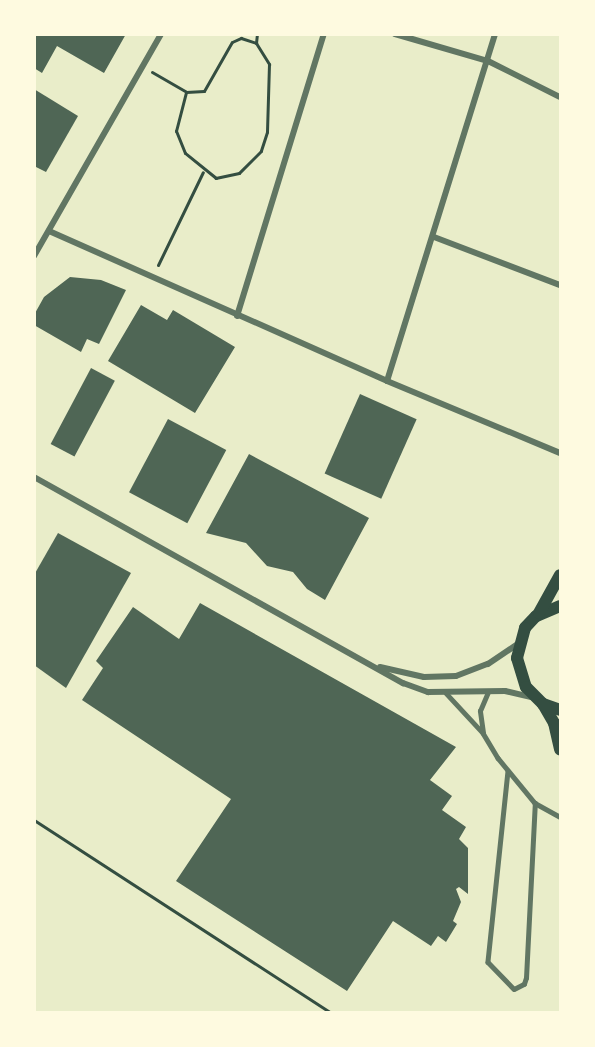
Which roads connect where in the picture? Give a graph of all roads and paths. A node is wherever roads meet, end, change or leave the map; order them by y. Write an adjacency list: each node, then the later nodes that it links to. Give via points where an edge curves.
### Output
1 (161, 34): 8 (street)
2 (258, 34): 6 (path)
3 (324, 34): 17 (street)
4 (395, 34): 7 (street)
5 (495, 34): 7 (street)
6 (256, 43): 9 (path, via 248,38 232,42 211,84 204,91); 11 (path, via 268,64 271,84 266,141 239,173 227,179)
7 (488, 61): 10 (street); 13 (street)
8 (142, 67): 9 (path); 12 (street)
9 (186, 92): 11 (path, via 176,131 185,153)
10 (561, 97)
11 (203, 172): 15 (path)
12 (49, 231): 14 (street); 17 (street)
13 (434, 237): 16 (street); 18 (street)
14 (34, 256)
15 (158, 264)
16 (561, 285)
17 (237, 316): 18 (street)
18 (387, 381): 19 (street)
19 (561, 453)
20 (34, 477): 25 (street)
21 (561, 575): 23 (main road)
22 (561, 606): 23 (main road)
23 (536, 616): 24 (main road)
24 (519, 643): 25 (street, via 488,664 456,676 424,677); 28 (main road, via 519,674)
25 (374, 665): 27 (street, via 416,688)
26 (488, 692): 27 (street); 28 (street); 30 (lane, via 480,711)
27 (446, 693): 30 (lane)
28 (539, 701): 29 (main road); 31 (main road, via 554,723)
29 (561, 710)
30 (483, 734): 32 (lane)
31 (561, 749)
32 (507, 771): 33 (lane); 33 (lane, via 488,963 514,989 524,984 526,978)
33 (536, 803): 34 (lane)
34 (561, 817)
35 (34, 820): 36 (path)
36 (330, 1012)

